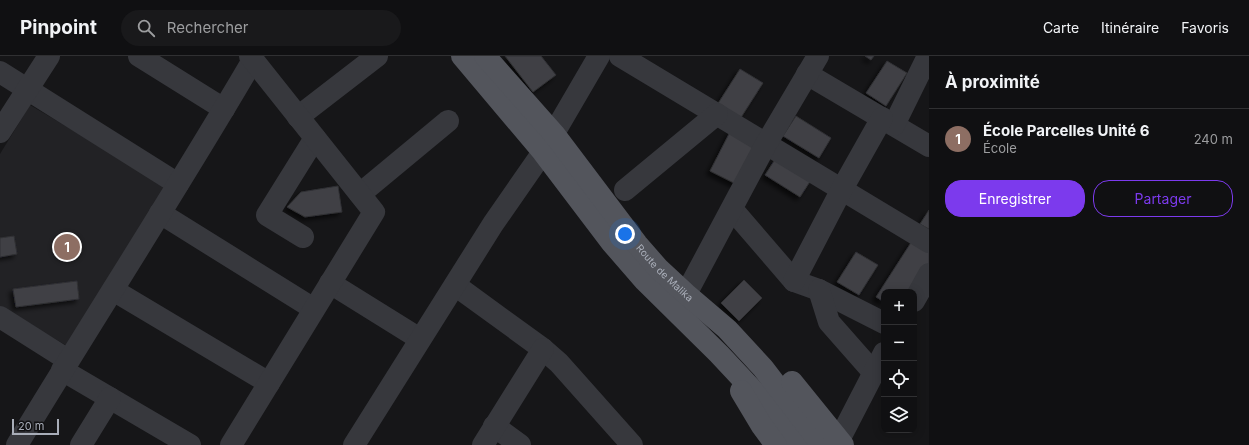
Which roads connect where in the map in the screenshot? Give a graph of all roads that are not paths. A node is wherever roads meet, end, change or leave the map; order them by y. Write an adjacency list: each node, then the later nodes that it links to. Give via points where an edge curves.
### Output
1 (49, 56): 12 (street)
2 (139, 56): 13 (street)
3 (377, 56): 15 (street)
4 (462, 56): 23 (main road, Route de Malika)
5 (485, 56): 19 (main road, Route de Malika)
6 (599, 56): 19 (street)
7 (620, 56): 14 (street)
8 (928, 56): 17 (street)
9 (252, 58): 13 (street); 15 (street)
10 (809, 63): 17 (street); 21 (street)
11 (0, 72): 12 (street)
12 (28, 89): 18 (street); 24 (street)
13 (224, 110): 24 (street)
14 (717, 114): 21 (street); 26 (street)
15 (298, 117): 20 (street)
16 (448, 121): 27 (street)
17 (888, 122): 22 (street); 25 (street)
18 (0, 132)
19 (554, 134): 23 (street); 38 (main road, Route de Malika, via 637,244)
20 (315, 138): 27 (street); 30 (street, via 267,215)
21 (766, 144): 25 (street); 28 (street)
22 (929, 146)
23 (543, 152): 35 (street); 48 (main road, Route de Malika, via 612,243 645,281)
24 (178, 184): 29 (street)
25 (842, 189): 31 (street); 33 (street)
26 (625, 190)
27 (360, 194): 34 (street, via 374,212)
28 (732, 209): 33 (street); 38 (street)
29 (160, 213): 36 (street); 41 (street)
30 (303, 237)
31 (929, 242)
32 (929, 274): 39 (street)
33 (794, 281): 37 (street)
34 (330, 283): 41 (street); 46 (street)
35 (455, 285): 46 (street); 47 (street)
36 (113, 290): 50 (street); 52 (street)
37 (819, 290): 44 (street); 51 (street, via 829,322)
38 (686, 294): 45 (main road, Route de Malika)
39 (917, 296)
40 (917, 303): 42 (street)
41 (314, 308): 52 (street)
42 (929, 310)
43 (0, 317): 50 (street)
44 (881, 321)
45 (727, 329): 54 (main road, Route de Malika, via 763,368); 56 (main road, via 770,359 785,373)
46 (420, 339): 61 (street)
47 (543, 349): 55 (street); 64 (street, via 559,363)
48 (719, 354): 54 (main road, Route de Malika); 65 (main road)
49 (881, 358): 51 (street)
50 (65, 365): 53 (street); 57 (street)
51 (873, 372): 56 (street)
52 (269, 382): 60 (street)
53 (110, 398): 58 (street); 59 (street)
54 (783, 409): 56 (main road, Route de Malika); 66 (main road, Route de Malika)
55 (494, 426): 62 (street); 63 (street)
56 (835, 443)
57 (17, 445)
58 (81, 445)
59 (190, 445)
60 (231, 445)
61 (354, 445)
62 (483, 445)
63 (520, 445)
64 (632, 445)
65 (776, 445)
66 (799, 445)

